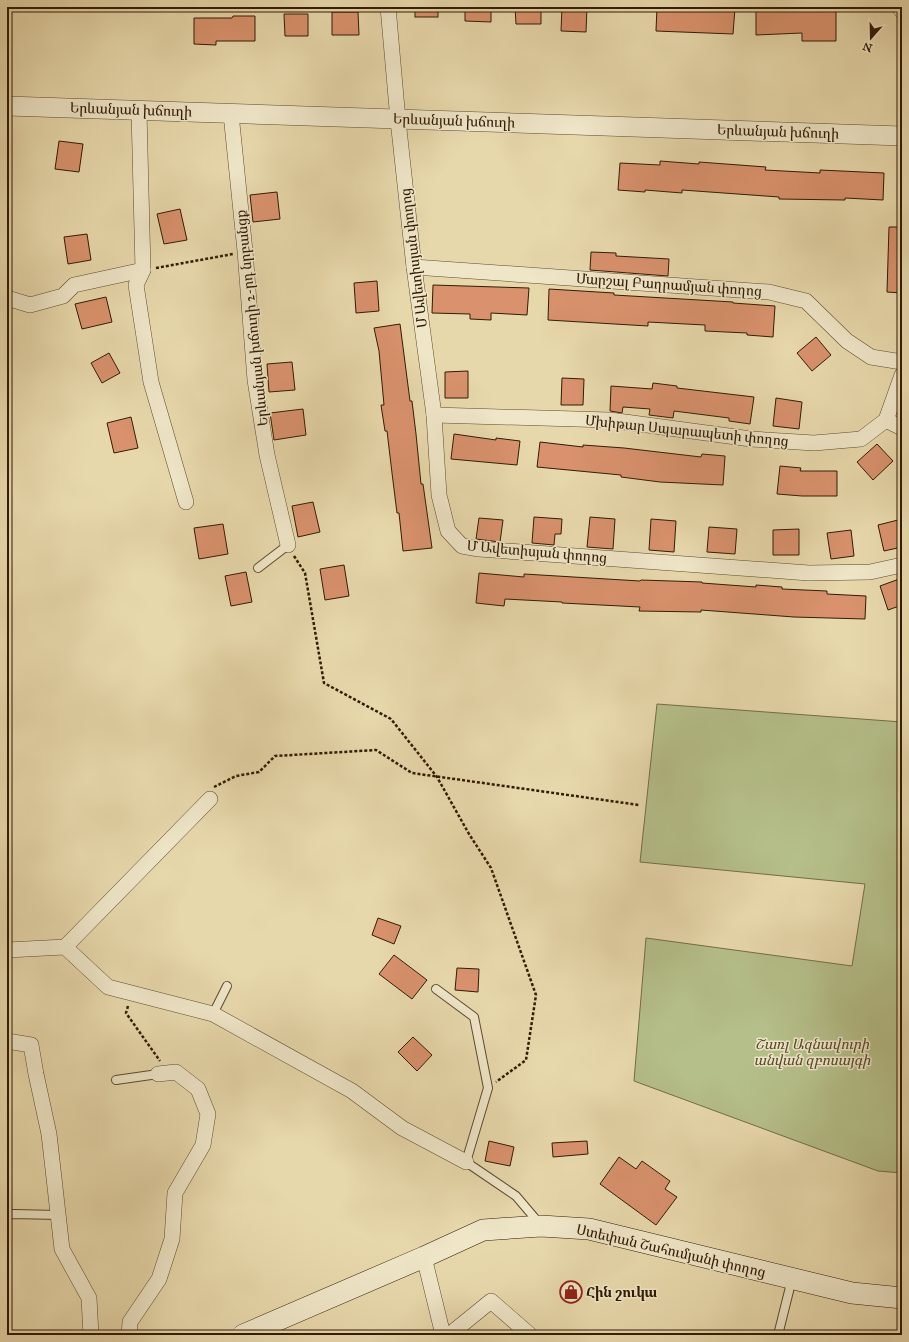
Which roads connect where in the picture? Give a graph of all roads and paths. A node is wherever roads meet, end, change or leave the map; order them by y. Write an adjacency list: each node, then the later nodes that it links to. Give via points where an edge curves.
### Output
1 (388, 7): 7 (street, Մ Ավետիսյան փողոց)
2 (899, 7): 3 (street)
3 (902, 11)
4 (7, 106): 5 (street, Երևանյան խճուղի)
5 (139, 111): 6 (street, Երևանյան խճուղի); 11 (street)
6 (230, 114): 7 (street, Երևանյան խճուղի); 9 (street, Երևանյան խճուղի 2-րդ նրբանցք)
7 (398, 120): 8 (street, Երևանյան խճուղի); 10 (street, Մ Ավետիսյան փողոց)
8 (902, 136)
9 (244, 252): 11 (path); 19 (street, Երևանյան խճուղի 2-րդ նրբանցք, via 256,388 267,454)
10 (414, 267): 13 (street, Մարշալ Բաղրամյան փողոց, via 769,292 806,301 847,341 871,357); 15 (street, Մ Ավետիսյան փողոց)
11 (143, 270): 12 (street, via 74,285 63,296 30,305); 18 (street, via 136,285 151,382)
12 (7, 298)
13 (902, 362)
14 (902, 375): 16 (street)
15 (434, 415): 16 (street, Մխիթար Սպարապետի փողոց, via 610,420 751,438 814,443 861,438); 20 (street, Մ Ավետիսյան փողոց, via 439,494 448,531 462,546 487,550 809,573 870,572)
16 (886, 420): 17 (street)
17 (902, 428)
18 (186, 502)
19 (288, 545): 21 (lane); 22 (path, via 305,573 324,683 391,719)
20 (902, 565)
21 (258, 568)
22 (437, 777): 23 (path, via 412,773 376,750 275,756 259,772 236,776 214,786); 24 (path); 34 (path, via 491,868 536,995 526,1060)
23 (210, 799): 25 (street)
24 (638, 805)
25 (65, 947): 26 (street); 30 (street, via 108,987)
26 (7, 950)
27 (227, 986): 30 (lane)
28 (436, 989): 34 (lane, via 474,1017)
29 (126, 1013): 32 (path)
30 (213, 1014): 35 (street, via 352,1091 402,1128)
31 (7, 1041): 37 (street, via 31,1045 49,1134)
32 (164, 1073): 33 (lane); 43 (street, via 176,1072 198,1089 208,1114 203,1145 175,1193 172,1240 159,1279 130,1322)
33 (116, 1080)
34 (488, 1088): 35 (lane)
35 (466, 1162): 38 (lane, via 516,1196)
36 (7, 1215): 37 (lane)
37 (58, 1215): 42 (street, via 62,1249 89,1298)
38 (541, 1226): 39 (main road, Ստեփան Շահումյանի փողոց, via 483,1230); 40 (main road, Ստեփան Շահումյանի փողոց, via 589,1230)
39 (424, 1257): 44 (main road, Ստեփան Շահումյանի փողոց); 45 (street)
40 (792, 1278): 41 (main road, Ստեփան Շահումյանի փողոց, via 852,1293); 48 (lane)
41 (902, 1298)
42 (92, 1335)
43 (129, 1335)
44 (243, 1335)
45 (443, 1335)
46 (449, 1335): 47 (street, via 491,1301)
47 (530, 1335)
48 (778, 1335)

